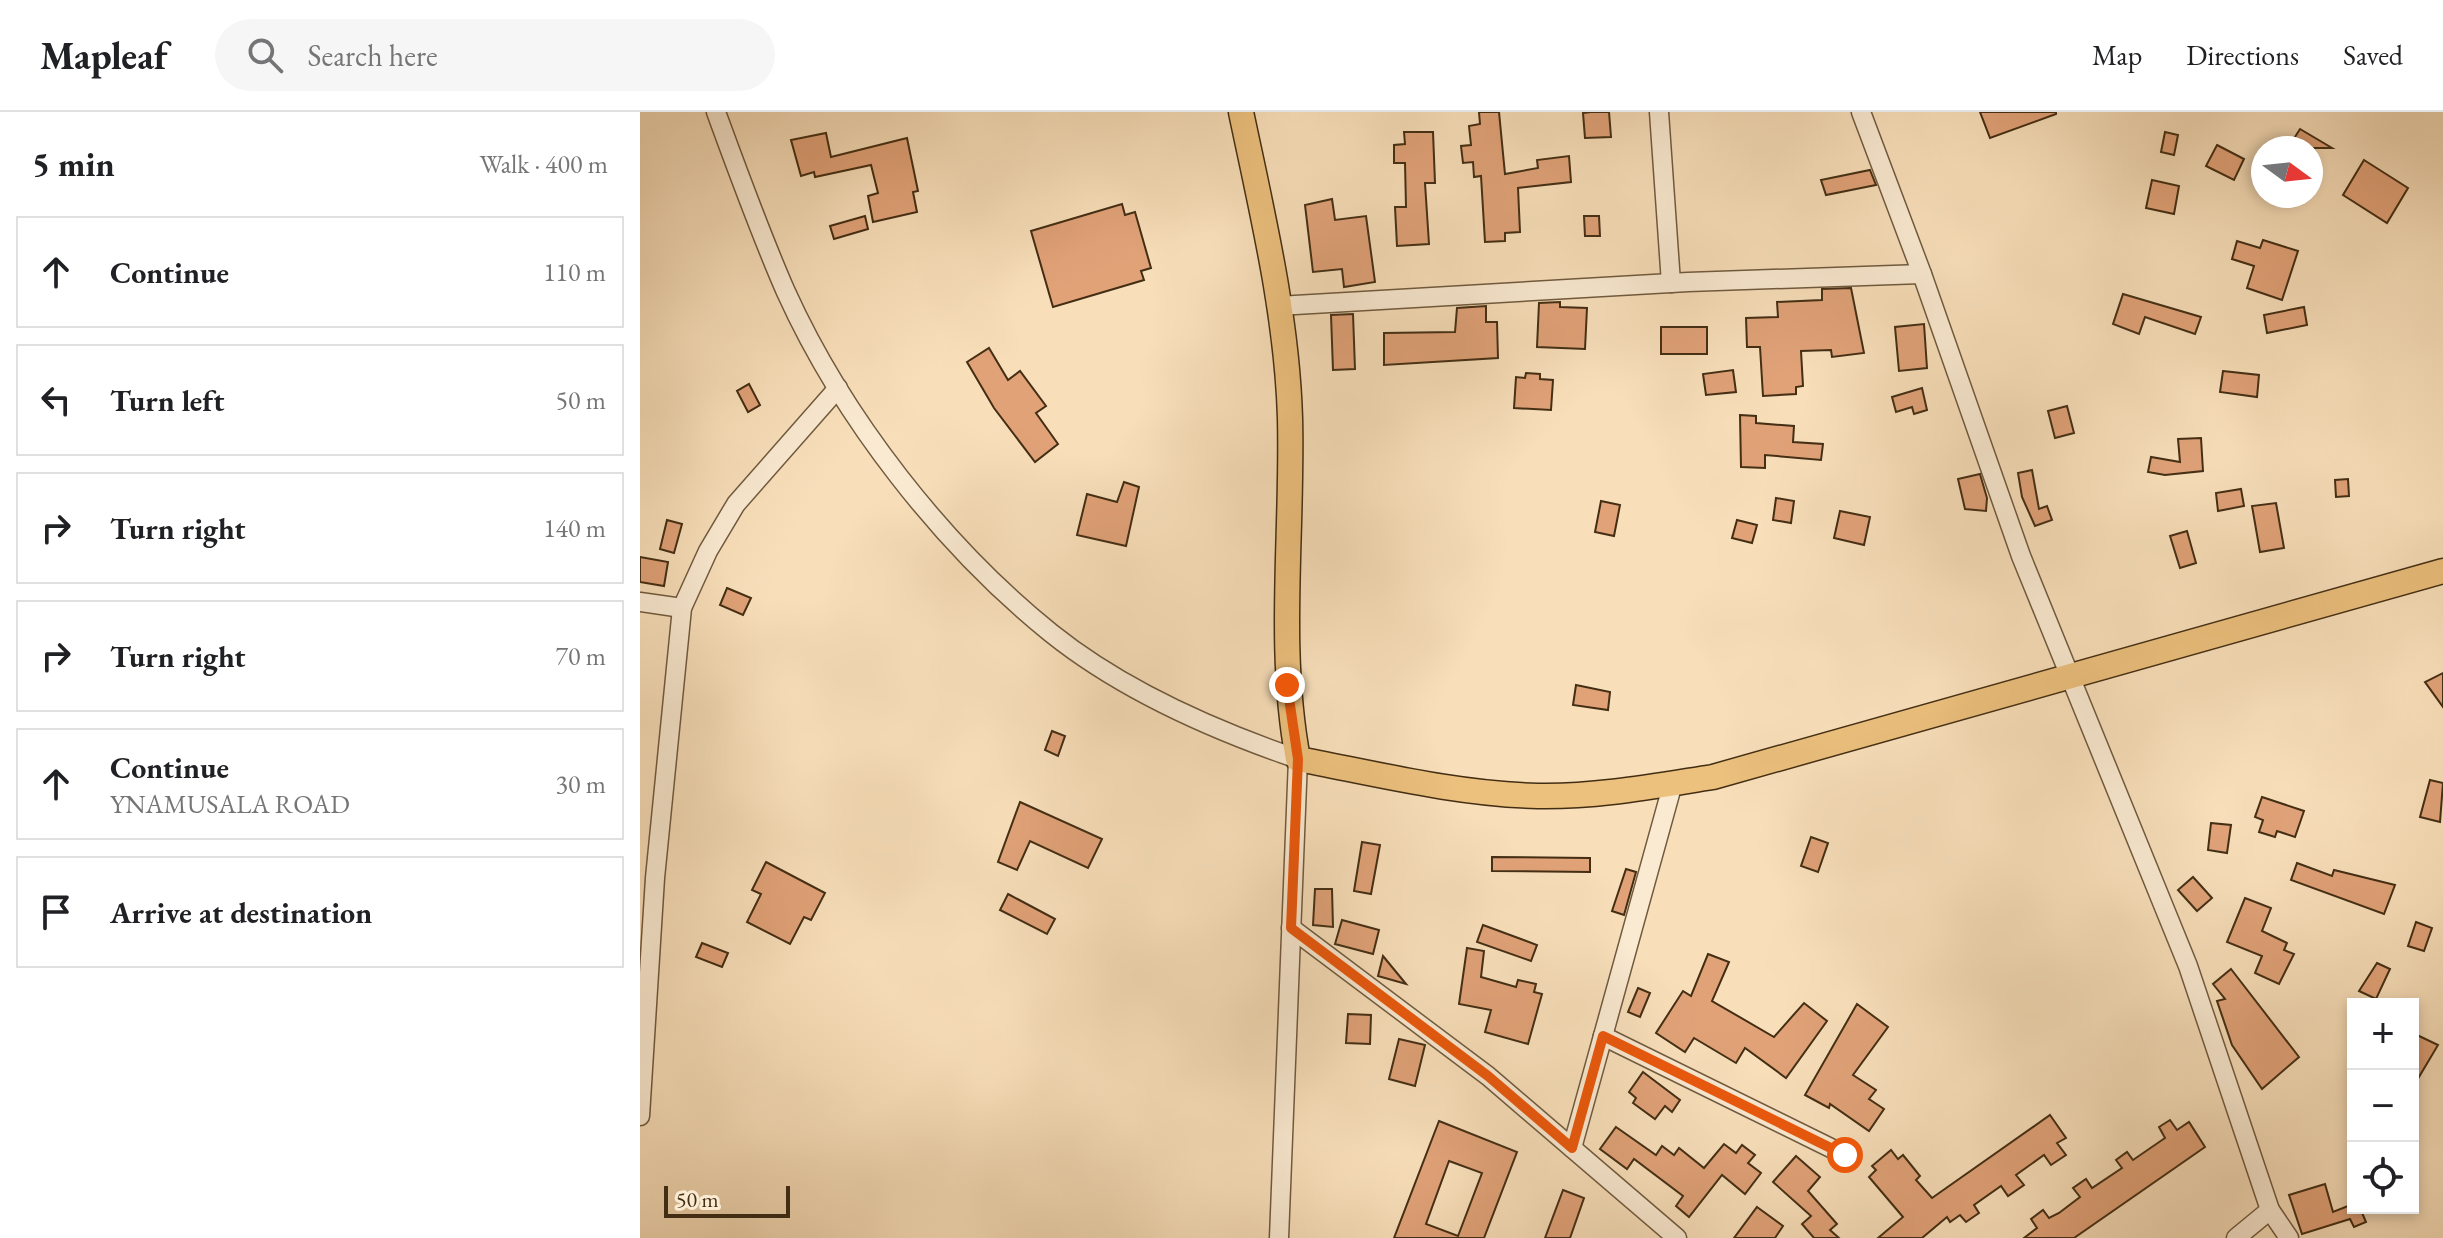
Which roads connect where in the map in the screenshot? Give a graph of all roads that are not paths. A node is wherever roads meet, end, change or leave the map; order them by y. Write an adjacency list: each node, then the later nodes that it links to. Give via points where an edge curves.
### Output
1 (716, 112): 8 (street, via 787,294)
2 (1241, 112): 7 (main road)
3 (1659, 112): 6 (street)
4 (1861, 112): 5 (street)
5 (1922, 274): 6 (street); 12 (street, via 2021,556)
6 (1671, 283): 7 (street)
7 (1278, 306): 13 (main road, via 1290,416 1287,685)
8 (838, 388): 11 (street, via 736,504); 13 (street, via 906,486 1052,634 1215,730)
9 (2443, 571): 12 (main road)
10 (640, 602): 11 (street)
11 (682, 608): 17 (street, via 655,878)
12 (2070, 676): 14 (main road, via 1713,777); 20 (street, via 2188,966)
13 (1298, 759): 14 (main road, via 1462,791 1538,796 1604,794); 15 (street)
14 (1673, 783): 16 (street)
15 (1291, 928): 18 (street, via 1488,1076); 21 (street)
16 (1603, 1036): 18 (street); 19 (street)
17 (640, 1116)
18 (1572, 1148): 22 (street)
19 (1845, 1155)
20 (2270, 1210): 23 (street); 24 (street)
21 (1279, 1238)
22 (1677, 1238)
23 (2236, 1238)
24 (2289, 1238)

